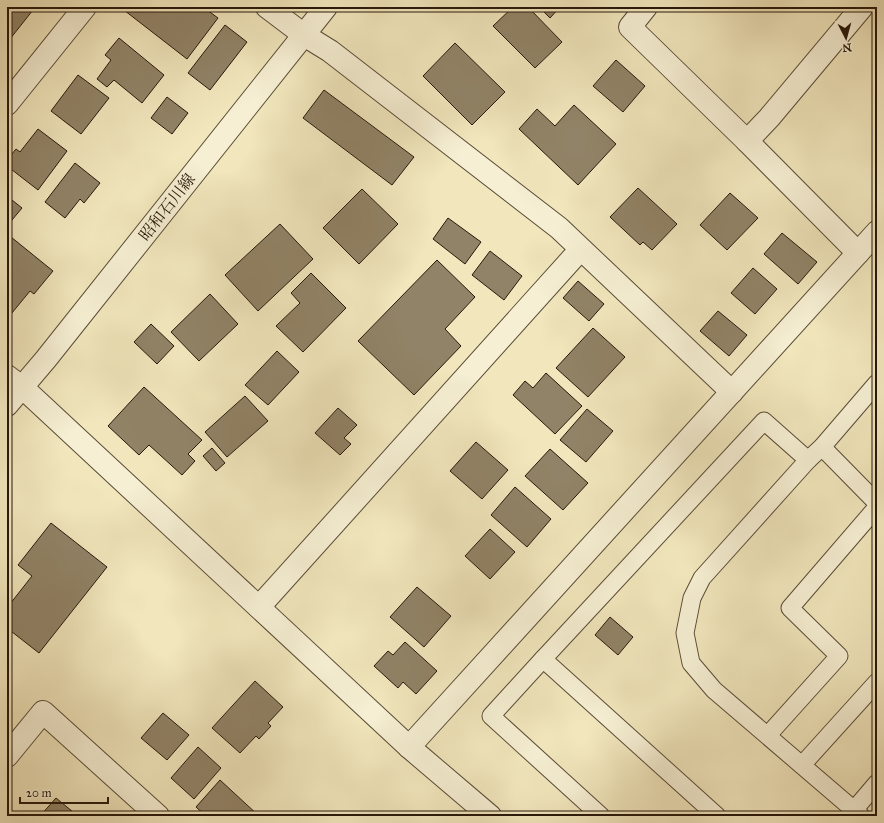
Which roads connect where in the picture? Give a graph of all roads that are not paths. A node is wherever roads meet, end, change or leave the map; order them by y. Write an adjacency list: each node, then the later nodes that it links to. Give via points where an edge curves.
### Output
1 (85, 7): 7 (street)
2 (268, 7): 6 (street)
3 (326, 7): 6 (street, 昭和石川線)
4 (646, 7): 8 (street, via 630,27)
5 (862, 7): 8 (street, via 769,118)
6 (304, 35): 10 (street, via 330,51 559,228); 12 (street, 昭和石川線)
7 (7, 104)
8 (746, 141): 11 (street)
9 (877, 232): 11 (street)
10 (580, 250): 14 (street); 20 (street)
11 (858, 253): 14 (street)
12 (15, 382): 15 (street, 昭和石川線); 20 (street)
13 (877, 384): 16 (lane)
14 (732, 392): 24 (street)
15 (7, 405)
16 (822, 447): 17 (lane); 18 (lane)
17 (808, 460): 21 (lane, via 764,422); 23 (lane, via 702,578 692,598 685,633 691,663 714,690)
18 (877, 503)
19 (877, 507): 23 (lane, via 790,608 839,656)
20 (259, 607): 24 (street)
21 (543, 659): 31 (lane, via 491,716); 32 (lane)
22 (877, 682): 26 (lane)
23 (768, 735): 26 (lane)
24 (409, 747): 30 (street)
25 (7, 756): 29 (street, via 43,712)
26 (802, 765): 28 (lane)
27 (877, 784): 28 (lane)
28 (858, 813)
29 (158, 816)
30 (490, 816)
31 (601, 816)
32 (717, 816)

